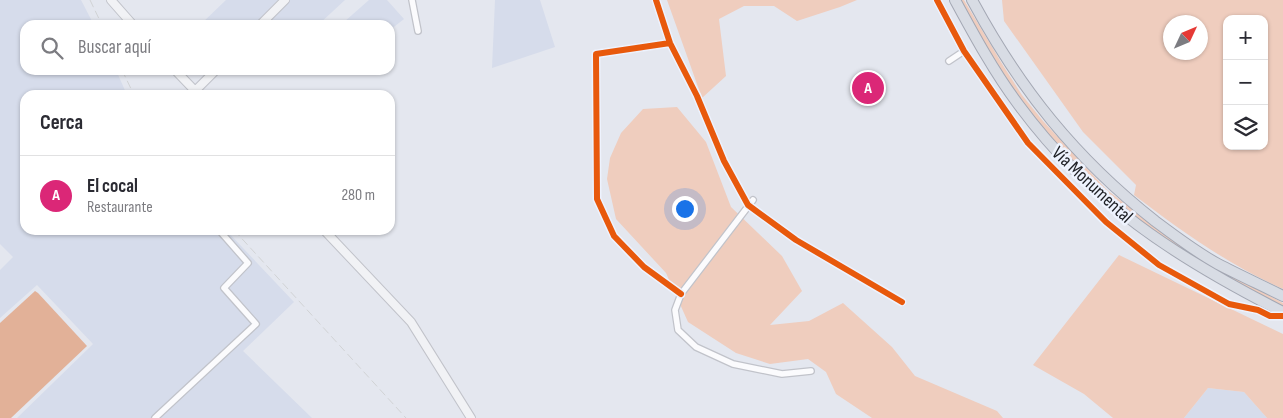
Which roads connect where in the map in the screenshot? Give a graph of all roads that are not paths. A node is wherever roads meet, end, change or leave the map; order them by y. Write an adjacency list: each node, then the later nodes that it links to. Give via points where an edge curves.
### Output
1 (110, 0): 8 (main road)
2 (285, 0): 9 (main road)
3 (412, 0): 10 (street)
4 (656, 0): 11 (street)
5 (937, 0): 12 (street)
6 (955, 0): 25 (highway, Vía Monumental, via 1016,102 1092,188 1157,240)
7 (972, 0): 23 (highway, Vía Monumental, via 1020,81 1068,141 1102,176 1133,204 1195,250)
8 (127, 20)
9 (265, 20)
10 (418, 31)
11 (670, 43): 19 (street, via 724,161); 22 (street, via 596,54 597,199 614,236 644,267)
12 (964, 51): 13 (street); 25 (street, via 1028,143 1106,222 1160,266 1229,304 1270,316)
13 (949, 61)
14 (179, 75): 16 (main road)
15 (211, 75): 17 (main road)
16 (191, 90)
17 (198, 90)
18 (753, 200): 19 (street)
19 (748, 205): 22 (street); 24 (street, via 796,240)
20 (223, 235): 27 (street, via 248,263 224,288 256,324)
21 (333, 235): 28 (main road, via 411,322)
22 (681, 294): 26 (street, via 675,310 678,330 696,347 733,364 782,374)
23 (1283, 296)
24 (902, 302)
25 (1283, 314)
26 (812, 371)
27 (155, 418)
28 (471, 418)

